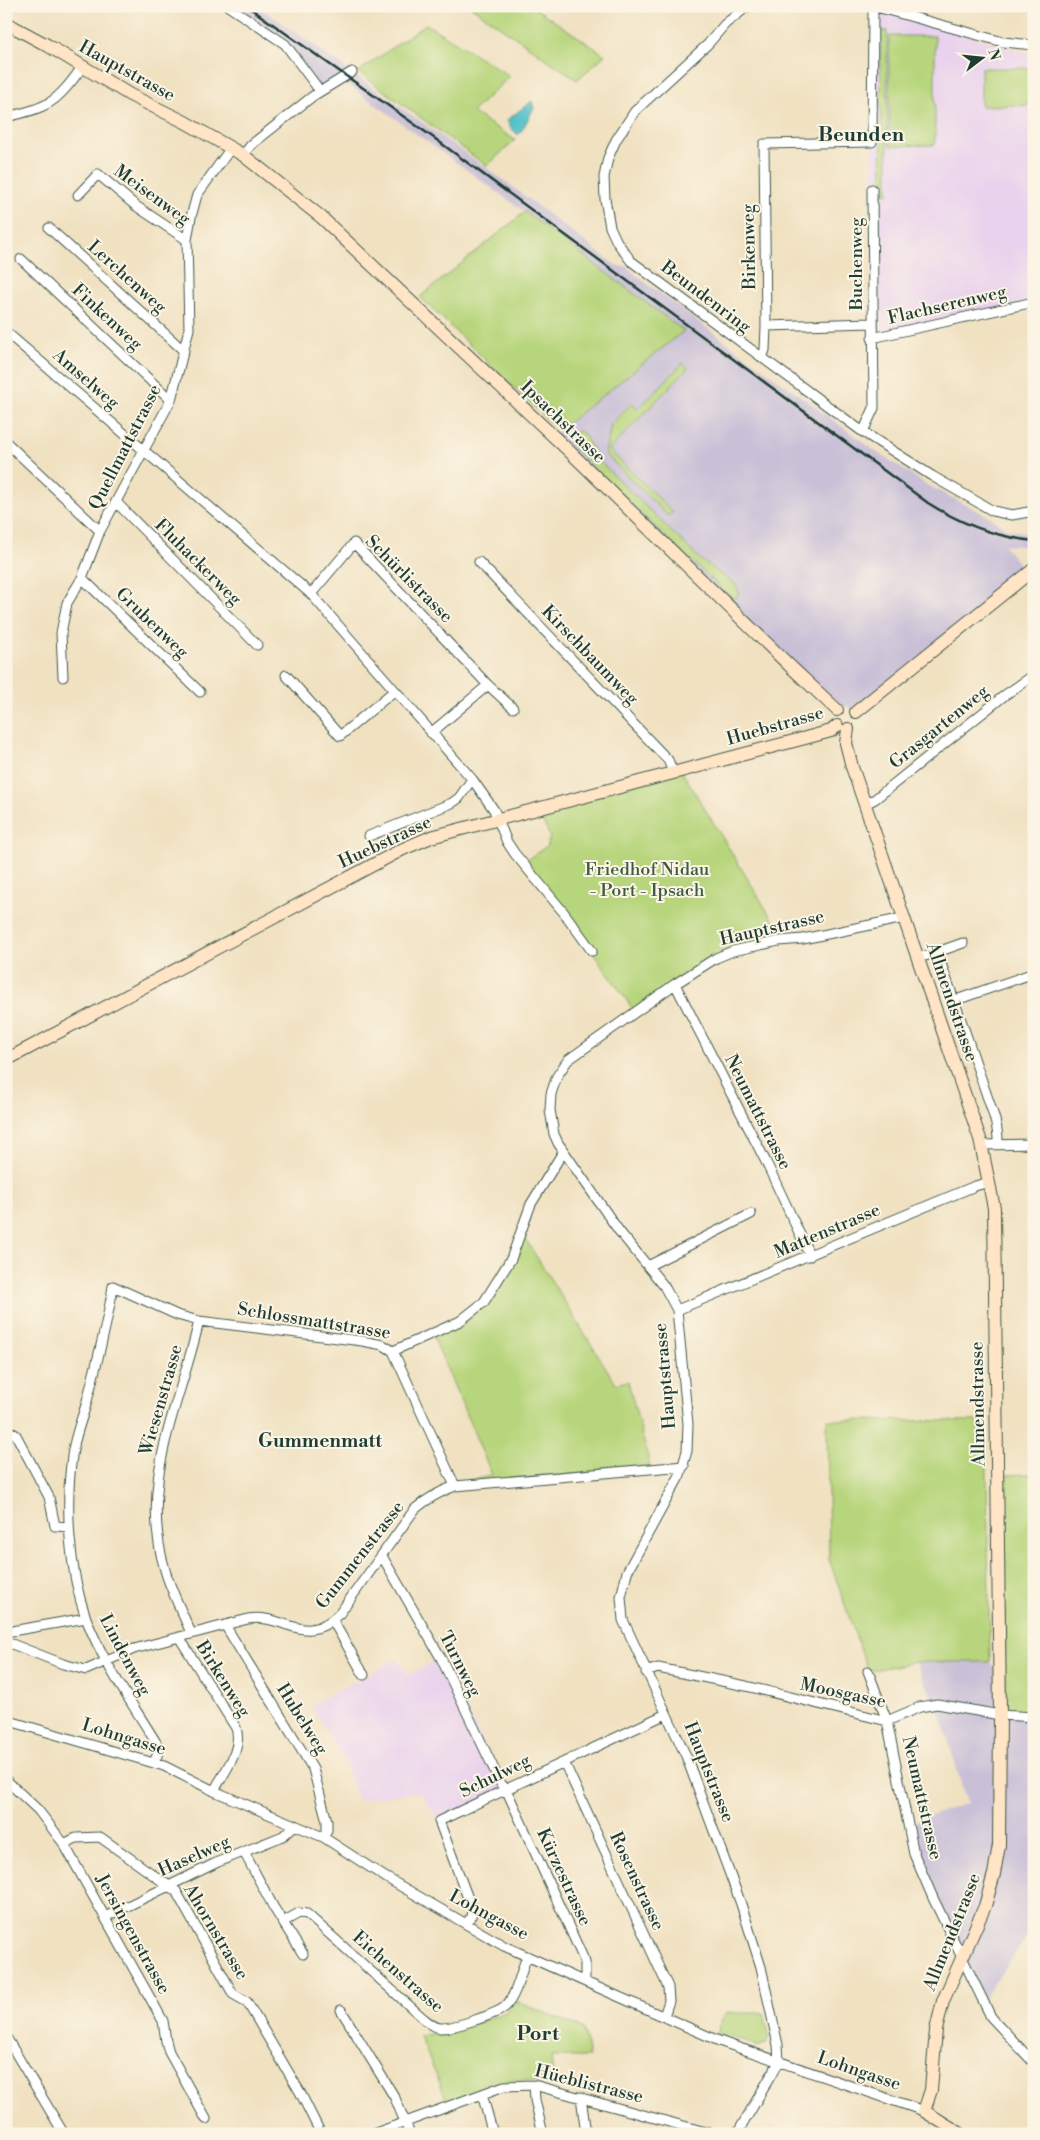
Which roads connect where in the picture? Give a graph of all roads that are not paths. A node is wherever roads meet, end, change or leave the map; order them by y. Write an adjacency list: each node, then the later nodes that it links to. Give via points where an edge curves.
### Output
1 (228, 6): 8 (street, via 285,44)
2 (748, 6): 23 (street, Beundenring, via 635,111 616,140 604,177 610,227 631,261)
3 (873, 6): 5 (street, via 988,38); 19 (street, Birkenweg, via 872,142 764,144)
4 (6, 23): 6 (main road, Hauptstrasse)
5 (1029, 45)
6 (82, 67): 9 (street, via 55,100 37,109); 10 (main road, Hauptstrasse)
7 (352, 72): 8 (street)
8 (320, 91): 11 (street)
9 (6, 117)
10 (231, 148): 11 (main road, Ipsachstrasse); 15 (street, Quellmattstrasse, via 197,194)
11 (243, 155): 43 (main road, Ipsachstrasse, via 352,245)
12 (872, 189): 18 (street, Buchenweg)
13 (78, 195): 15 (street, Meisenweg, via 98,174 136,206)
14 (48, 228): 22 (street, Lerchenweg)
15 (187, 240): 22 (street, Quellmattstrasse, via 190,306)
16 (20, 259): 24 (street, Finkenweg)
17 (1034, 302): 21 (street, Flachserenweg)
18 (872, 323): 19 (street); 21 (street, Buchenweg)
19 (766, 326): 23 (street, Birkenweg)
20 (6, 332): 27 (street, Amselweg)
21 (872, 338): 25 (street, Flachserenweg, via 874,408)
22 (184, 351): 24 (street, Quellmattstrasse)
23 (762, 358): 25 (street, Beundenring)
24 (170, 400): 27 (street, Quellmattstrasse)
25 (863, 432): 29 (street, Beundenring, via 993,511 1012,515)
26 (6, 442): 30 (street)
27 (144, 451): 28 (street, Quellmattstrasse); 34 (street)
28 (116, 502): 30 (street, Quellmattstrasse); 35 (street, Fluhackerweg)
29 (1034, 511)
30 (100, 531): 33 (street, Quellmattstrasse)
31 (479, 562): 47 (street, Kirschbaumweg, via 668,760)
32 (1034, 569): 44 (main road)
33 (82, 578): 38 (street, Quellmattstrasse, via 67,603 61,633); 41 (street, Grubenweg)
34 (310, 594): 39 (street, Schürlistrasse, via 354,543); 40 (street)
35 (258, 645)
36 (286, 675): 40 (street, via 340,736)
37 (1034, 675): 49 (street, Grasgartenweg)
38 (63, 677)
39 (488, 685): 42 (street, Schürlistrasse); 46 (street)
40 (394, 690): 46 (street)
41 (200, 692)
42 (513, 708)
43 (837, 710): 44 (main road, via 847,706); 45 (main road, via 834,720)
44 (856, 712): 45 (main road, Allmendstrasse, via 857,721 853,726)
45 (843, 728): 47 (main road, Huebstrasse); 49 (main road, Allmendstrasse)
46 (431, 733): 48 (street)
47 (673, 772): 50 (main road, Huebstrasse)
48 (472, 780): 50 (street); 51 (street, via 452,803)
49 (865, 804): 52 (main road, Allmendstrasse)
50 (498, 818): 54 (street, via 515,854); 60 (main road, Huebstrasse, via 431,837 403,849)
51 (369, 836)
52 (904, 918): 56 (main road, Allmendstrasse); 58 (street, Hauptstrasse, via 733,951 711,960)
53 (962, 942): 55 (street)
54 (592, 951)
55 (937, 953): 56 (street); 59 (street)
56 (918, 957): 63 (main road, Allmendstrasse)
57 (1034, 973): 59 (street)
58 (675, 984): 64 (street, Hauptstrasse, via 568,1060 556,1076 550,1110 554,1134); 67 (street, Neumattstrasse)
59 (956, 1000): 61 (street, via 999,1134)
60 (6, 1060)
61 (998, 1144): 62 (street); 63 (street)
62 (1034, 1144)
63 (982, 1145): 65 (main road, Allmendstrasse)
64 (563, 1152): 68 (street, Hauptstrasse); 72 (street, Schlossmattstrasse, via 531,1204 511,1258 484,1302 460,1322)
65 (990, 1182): 67 (street, Mattenstrasse); 90 (main road, Allmendstrasse, via 994,1208)
66 (751, 1214): 68 (street)
67 (810, 1256): 70 (street, Mattenstrasse)
68 (648, 1266): 70 (street, Hauptstrasse)
69 (113, 1286): 71 (street, Schlossmattstrasse, via 177,1315); 76 (street, Lindenweg, via 107,1324 72,1456)
70 (677, 1310): 74 (street, Hauptstrasse, via 688,1424)
71 (199, 1321): 72 (street, Schlossmattstrasse, via 362,1341); 82 (street, Wiesenstrasse, via 191,1358 163,1446 156,1499 156,1522 165,1570)
72 (394, 1351): 75 (street)
73 (6, 1429): 76 (street, via 16,1435 48,1496 55,1526)
74 (684, 1466): 75 (street, Gummenstrasse); 87 (street, Hauptstrasse, via 627,1572 621,1597 623,1620)
75 (455, 1486): 77 (street, Gummenstrasse, via 430,1496 415,1509)
76 (69, 1527): 78 (street, Lindenweg, via 76,1581)
77 (382, 1556): 79 (street, Gummenstrasse); 97 (street, Turnweg, via 438,1656 501,1784)
78 (86, 1618): 81 (street); 85 (street, Lindenweg)
79 (332, 1621): 80 (street, Gummenstrasse, via 309,1630 254,1618); 88 (street)
80 (225, 1625): 82 (street, Gummenstrasse); 100 (street, Hubelweg, via 313,1769 327,1821)
81 (6, 1632)
82 (191, 1633): 83 (street, Gummenstrasse)
83 (179, 1637): 85 (street, Gummenstrasse, via 134,1648); 98 (street, Birkenweg, via 236,1728 239,1738 238,1746)
84 (12, 1644): 85 (street, Gummenstrasse, via 86,1670)
85 (105, 1660): 95 (street, Lindenweg, via 156,1744 158,1752)
86 (868, 1671): 93 (street, Neumattstrasse)
87 (646, 1672): 89 (street, Hauptstrasse); 93 (street, Moosgasse, via 658,1668)
88 (364, 1675)
89 (666, 1714): 94 (street, Schulweg); 114 (street, Hauptstrasse, via 689,1765 741,1904 768,1998)
90 (1000, 1716): 91 (street, Moosgasse); 93 (street, Moosgasse, via 937,1704 920,1707); 109 (main road, Allmendstrasse, via 1000,1830 996,1861 985,1906)
91 (1034, 1717)
92 (6, 1720): 95 (street, Lohngasse)
93 (887, 1721): 109 (street, Neumattstrasse, via 914,1854)
94 (564, 1762): 97 (street, Schulweg); 112 (street, Rosenstrasse, via 668,1987 669,2001)
95 (154, 1763): 98 (street, Lohngasse)
96 (6, 1780): 101 (street, Jersingenstrasse, via 38,1810)
97 (506, 1788): 106 (street, Schulweg, via 439,1822 472,1908); 110 (street, Kürzestrasse, via 585,1962)
98 (214, 1791): 99 (street, Lohngasse)
99 (295, 1824): 100 (street, Lohngasse); 102 (street, Haselweg, via 283,1836)
100 (323, 1837): 106 (street, Lohngasse)
101 (64, 1844): 103 (street, Ahornstrasse, via 76,1838 100,1837); 104 (street, Jersingenstrasse)
102 (244, 1852): 103 (street, Haselweg); 105 (street)
103 (167, 1886): 104 (street, Haselweg); 124 (street, Ahornstrasse, via 176,1892 233,1994 247,2002 300,2092)
104 (105, 1917): 120 (street, Jersingenstrasse, via 163,2021 169,2052)
105 (283, 1922): 107 (street); 108 (street, Eichenstrasse, via 299,1913 307,1914 423,2018 440,2028 497,2012 505,2006)
106 (466, 1924): 108 (street, Lohngasse)
107 (303, 1954)
108 (527, 1956): 110 (street, Lohngasse)
109 (962, 1957): 115 (street, Neumattstrasse, via 991,2017); 119 (main road, Allmendstrasse, via 940,2010 931,2090)
110 (584, 1980): 112 (street, Lohngasse)
111 (341, 2010): 121 (street)
112 (664, 2016): 114 (street, Lohngasse, via 719,2041)
113 (6, 2037): 123 (street)
114 (779, 2062): 119 (street, Lohngasse); 131 (street)
115 (1034, 2063)
116 (534, 2085): 117 (street, Hüeblistrasse, via 504,2086); 118 (street, Hüeblistrasse); 128 (street)
117 (482, 2094): 121 (street, Hüeblistrasse); 127 (street)
118 (581, 2098): 129 (street); 130 (street, Hüeblistrasse)
119 (924, 2112): 122 (main road, Lohngasse)
120 (206, 2119)
121 (406, 2121): 125 (street, Hüeblistrasse); 126 (street)
122 (942, 2128): 132 (main road, Lohngasse)
123 (64, 2134)
124 (320, 2134)
125 (373, 2134)
126 (410, 2134)
127 (493, 2134)
128 (543, 2134)
129 (586, 2134)
130 (713, 2134)
131 (737, 2134)
132 (961, 2134)

